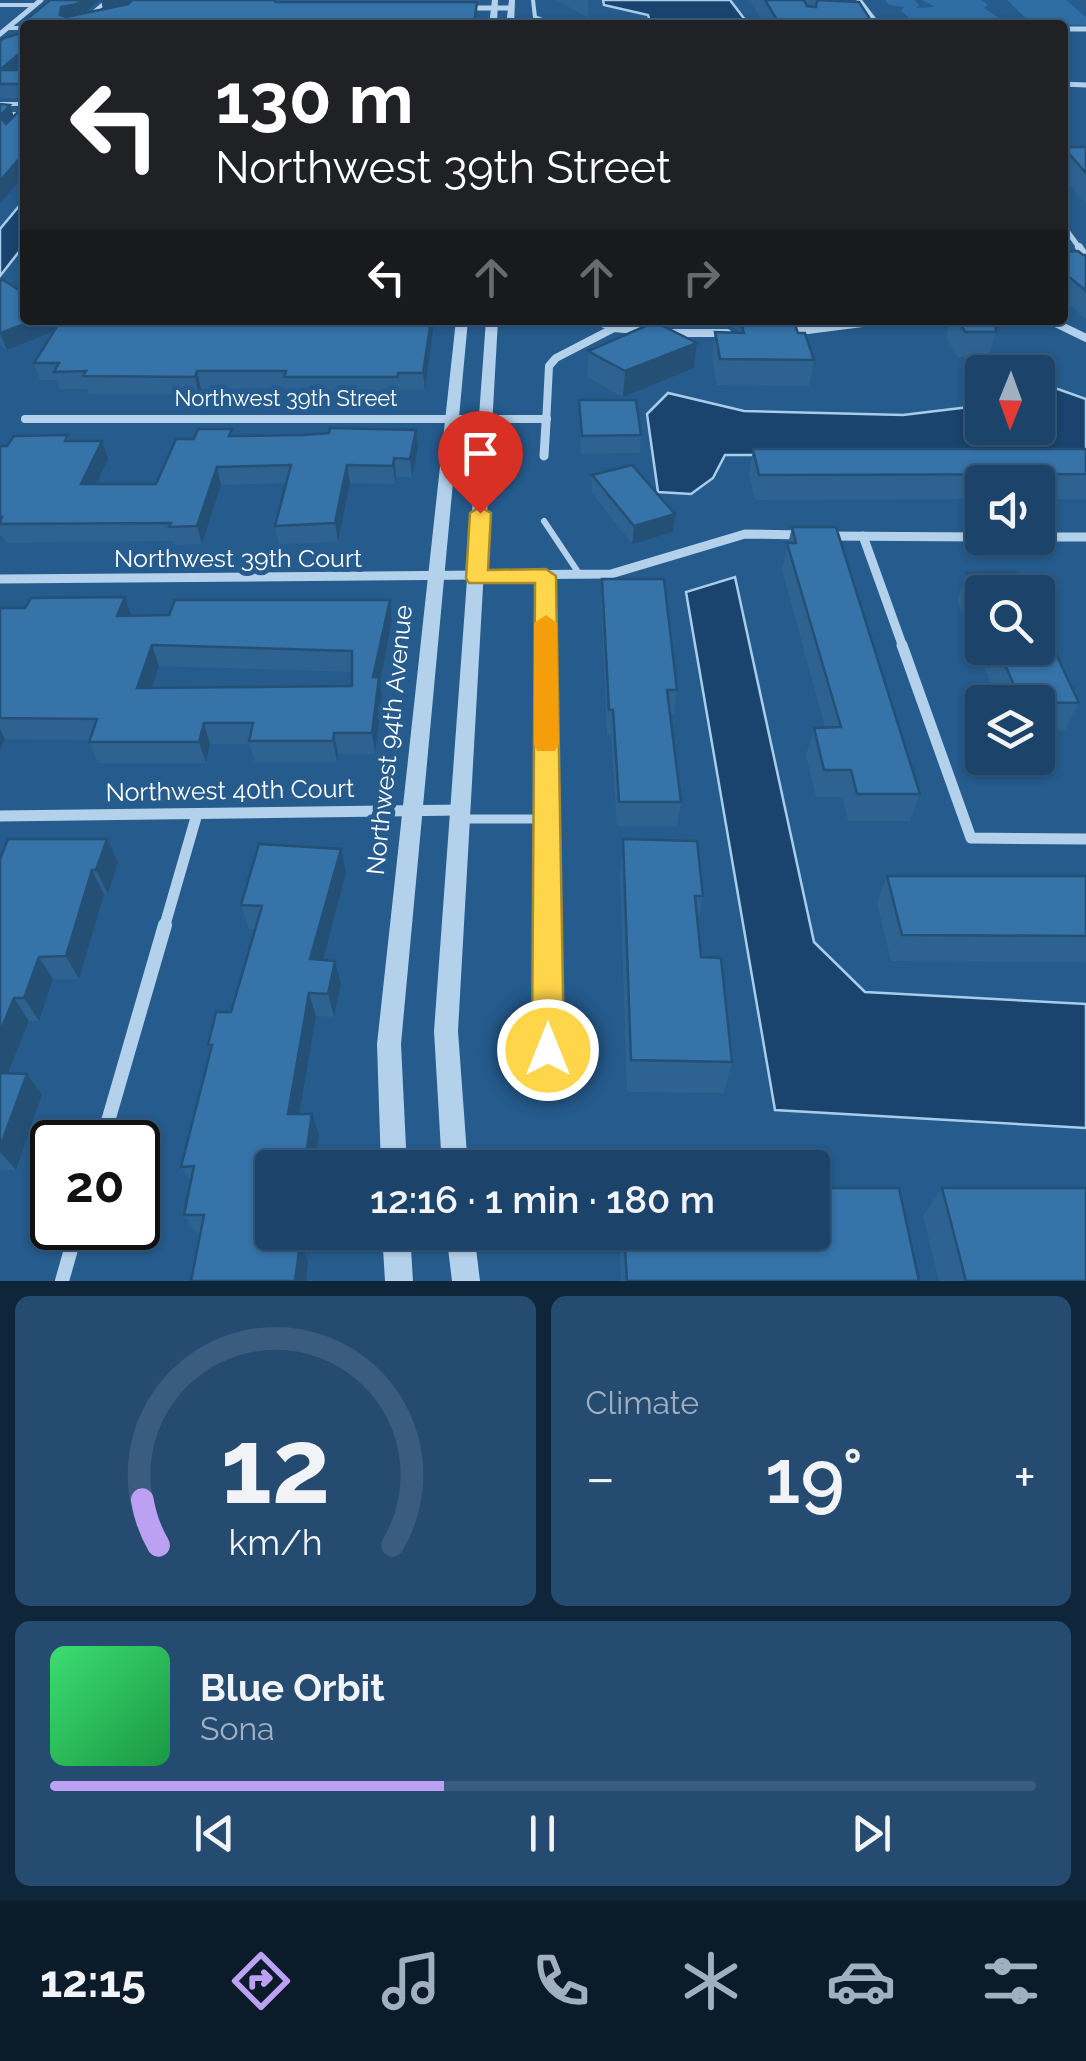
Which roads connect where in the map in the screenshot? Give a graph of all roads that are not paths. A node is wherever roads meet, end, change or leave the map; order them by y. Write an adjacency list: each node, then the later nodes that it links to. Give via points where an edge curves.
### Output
1 (41, 0): 7 (street)
2 (108, 0): 10 (lane)
3 (534, 0): 12 (lane, via 535,17)
4 (495, 4): 5 (street); 8 (street)
5 (511, 4)
6 (0, 5): 7 (lane)
7 (36, 5): 13 (street)
8 (458, 8)
9 (98, 18): 11 (lane)
10 (84, 20)
11 (90, 20)
12 (543, 20)
13 (3, 31)
14 (20, 122): 15 (lane)
15 (17, 126)
16 (1068, 232): 18 (street)
17 (1074, 258): 18 (street)
18 (1086, 258)
19 (461, 325): 30 (street, Northwest 94th Avenue)
20 (492, 325): 31 (street)
21 (607, 325): 25 (street)
22 (804, 325): 26 (street)
23 (853, 325): 26 (street)
24 (1059, 325): 29 (street)
25 (614, 328): 27 (street); 33 (street, via 549,366)
26 (807, 332): 28 (street)
27 (736, 333)
28 (771, 333)
29 (1086, 338)
30 (451, 417): 31 (street, Northwest 39th Street); 32 (street, Northwest 39th Street); 42 (street, Northwest 94th Avenue)
31 (486, 417): 33 (street, Northwest 39th Street); 43 (street)
32 (26, 419)
33 (547, 419): 34 (street)
34 (544, 456)
35 (544, 521): 40 (lane)
36 (864, 536): 37 (street); 40 (street, via 745,534 611,574); 50 (street, via 971,838)
37 (965, 537)
38 (1055, 537): 39 (street)
39 (1086, 538)
40 (580, 575): 41 (street)
41 (546, 576): 43 (street); 49 (lane)
42 (436, 578): 43 (street, Northwest 39th Court); 44 (street, Northwest 39th Court); 45 (street, Northwest 94th Avenue)
43 (477, 578): 47 (street)
44 (0, 579)
45 (412, 810): 46 (street, Northwest 40th Court); 47 (street, Northwest 40th Court); 53 (street, Northwest 94th Avenue, via 389,1044)
46 (197, 814): 48 (street, Northwest 40th Court); 52 (street)
47 (460, 815): 49 (lane); 54 (street, via 446,1032)
48 (0, 816)
49 (546, 819): 51 (lane)
50 (1086, 838)
51 (548, 1088)
52 (108, 1120)
53 (393, 1150)
54 (455, 1150)
55 (71, 1250): 58 (street)
56 (397, 1250): 59 (street)
57 (462, 1250): 60 (street)
58 (62, 1281)
59 (399, 1281)
60 (466, 1281)

